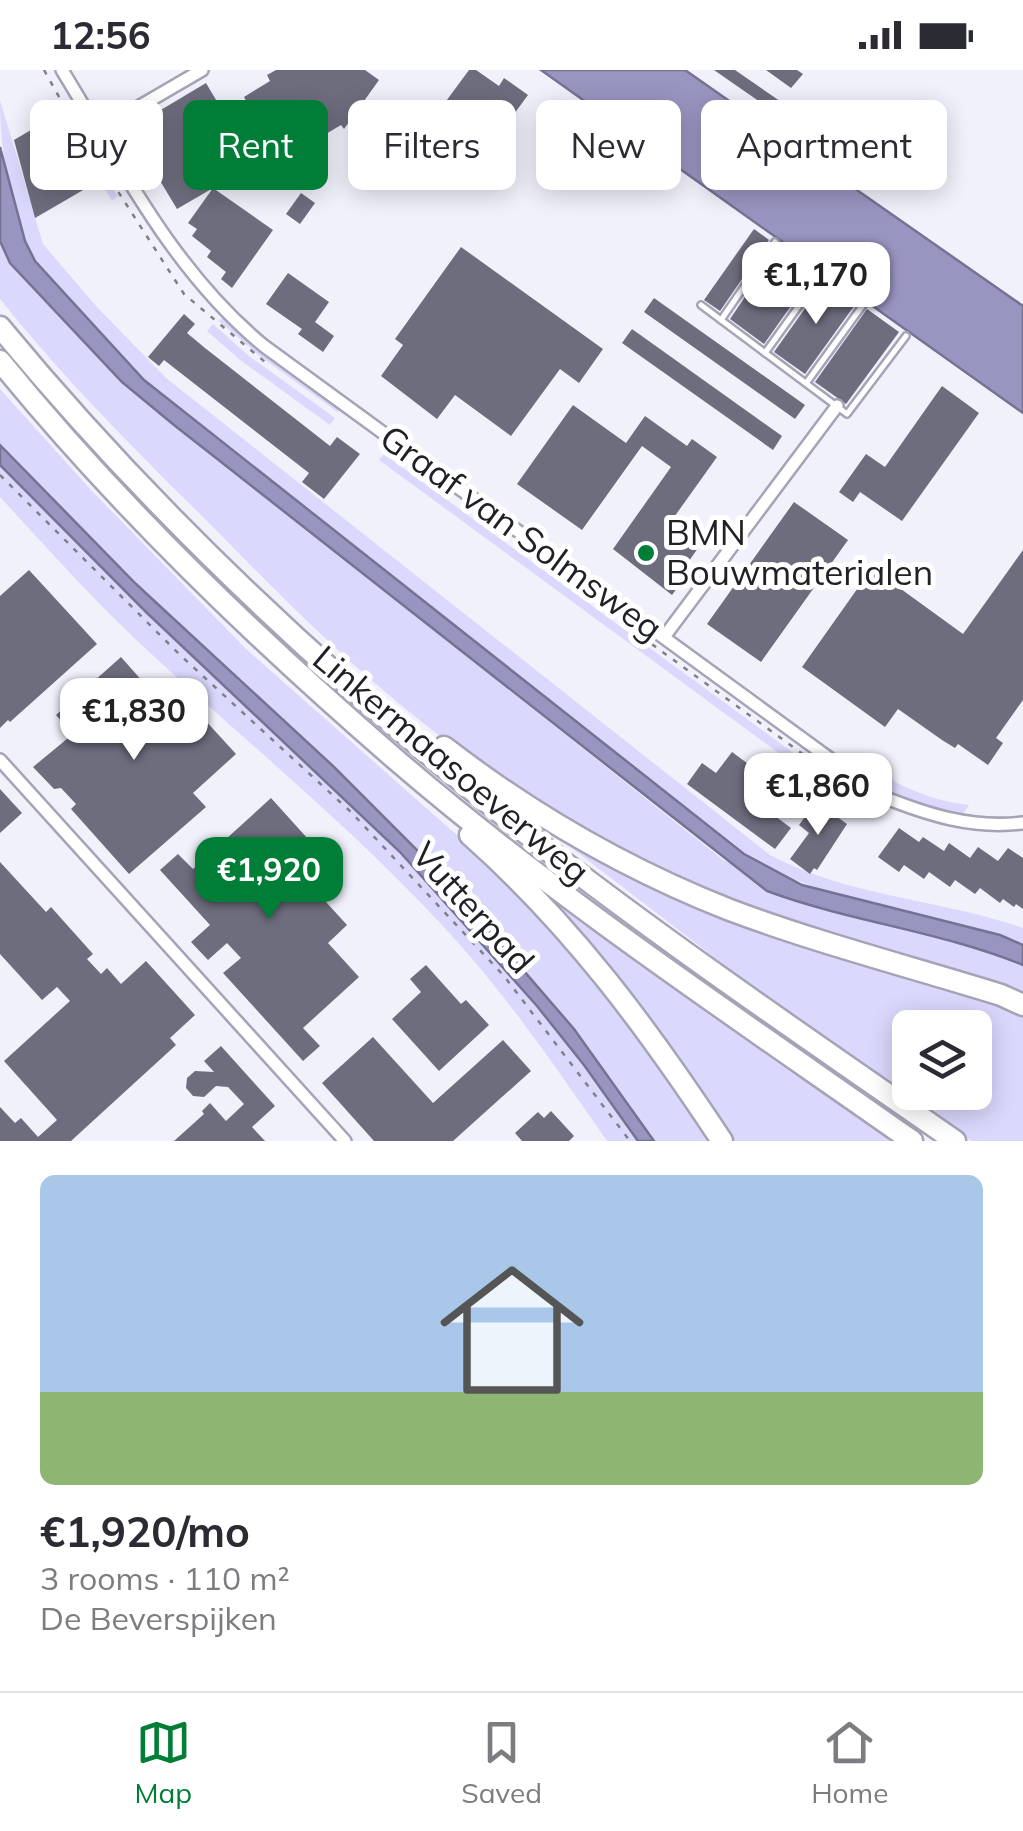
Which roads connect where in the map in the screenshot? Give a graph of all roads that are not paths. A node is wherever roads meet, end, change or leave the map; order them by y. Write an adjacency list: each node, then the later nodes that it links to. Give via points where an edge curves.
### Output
1 (62, 70): 3 (street, Graaf van Solmsweg)
2 (202, 70): 4 (street)
3 (80, 100)
4 (150, 100)
5 (137, 190): 17 (street, Graaf van Solmsweg, via 184,265 235,322)
6 (775, 242): 10 (lane)
7 (821, 275): 13 (lane)
8 (701, 305): 10 (lane)
9 (862, 306): 15 (lane)
10 (721, 320): 13 (lane)
11 (0, 327): 18 (highway, Linkermaasoeverweg, via 167,511)
12 (906, 336): 16 (lane, via 847,414)
13 (765, 352): 15 (lane)
14 (0, 361): 20 (highway, Linkermaasoeverweg, via 233,612)
15 (807, 382): 16 (lane)
16 (837, 406): 17 (street)
17 (664, 636): 21 (street, Graaf van Solmsweg, via 881,796 960,822)
18 (350, 685): 22 (highway, via 388,704 528,807 666,882 783,928); 26 (highway, Linkermaasoeverweg, via 534,840)
19 (0, 760): 23 (street)
20 (396, 760): 24 (highway, via 600,968); 25 (highway, Linkermaasoeverweg, via 674,974)
21 (1023, 824)
22 (1023, 1005)
23 (345, 1141)
24 (722, 1141)
25 (912, 1141)
26 (955, 1141)

